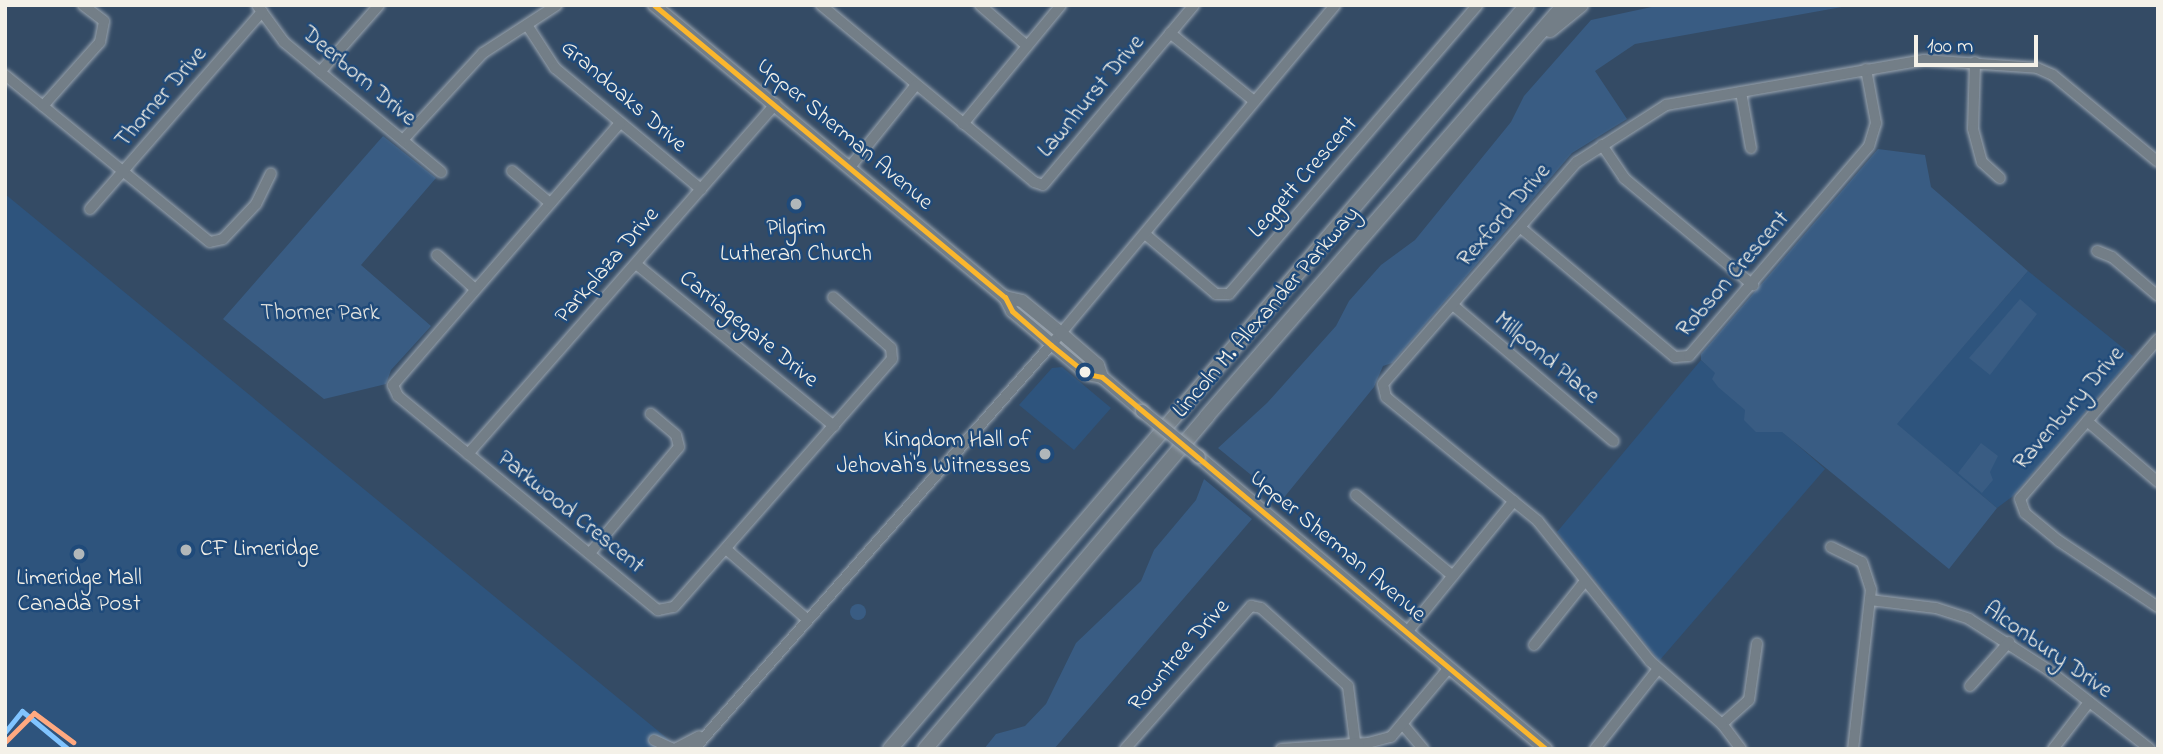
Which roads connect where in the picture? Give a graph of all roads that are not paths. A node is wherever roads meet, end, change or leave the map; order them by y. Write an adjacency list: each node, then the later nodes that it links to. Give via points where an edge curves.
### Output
1 (83, 5): 29 (street, via 104,21 100,42)
2 (379, 5): 23 (street)
3 (557, 5): 16 (street)
4 (654, 5): 28 (main road, Upper Sherman Avenue)
5 (821, 5): 25 (street, Lawnhurst Drive)
6 (980, 5): 20 (street)
7 (1061, 5): 20 (street)
8 (1194, 5): 17 (street, Lawnhurst Drive)
9 (1335, 5): 27 (street)
10 (1478, 5): 46 (street, Leggett Crescent, via 1229,294 1216,294)
11 (1516, 5): 18 (highway)
12 (1527, 5): 18 (highway, Lincoln M. Alexander Parkway)
13 (1564, 5): 19 (highway, Lincoln M. Alexander Parkway)
14 (1581, 5): 19 (highway)
15 (259, 9): 23 (street, Deerborn Drive, via 284,42); 38 (street, Thorner Drive)
16 (528, 27): 30 (street, Grandoaks Drive, via 555,68); 32 (street, via 477,58)
17 (1170, 33): 27 (street); 31 (street, Lawnhurst Drive, via 1043,185)
18 (1499, 38): 91 (highway, Lincoln M. Alexander Parkway)
19 (1532, 43): 92 (highway, Lincoln M. Alexander Parkway)
20 (1027, 46): 31 (street)
21 (1975, 62): 22 (street, Rexford Drive, via 1930,60); 35 (street, Rexford Drive, via 2037,68 2053,75); 41 (street, via 1973,129 1982,162)
22 (1866, 69): 26 (street, Rexford Drive); 50 (street, Robson Crescent, via 1876,123 1869,146)
23 (320, 72): 32 (street, Deerborn Drive)
24 (5, 75): 29 (street)
25 (916, 85): 31 (street, Lawnhurst Drive); 36 (street)
26 (1741, 92): 33 (street, Rexford Drive, via 1666,105); 34 (street)
27 (1254, 101): 46 (street)
28 (776, 104): 36 (main road, Upper Sherman Avenue); 42 (street, Parkplaza Drive)
29 (43, 106): 38 (street)
30 (620, 123): 42 (street, Grandoaks Drive); 43 (street, Parkwood Crescent)
31 (963, 124)
32 (403, 139): 39 (street, Deerborn Drive)
33 (1602, 145): 45 (street, Rexford Drive, via 1577,162); 50 (street, via 1624,178)
34 (1751, 148)
35 (2157, 161)
36 (850, 167): 54 (main road, Upper Sherman Avenue)
37 (512, 171): 43 (street)
38 (122, 172): 40 (street, via 203,237 217,242 259,200); 44 (street, Thorner Drive)
39 (441, 172)
40 (271, 173)
41 (2000, 177)
42 (701, 189): 49 (street, Parkplaza Drive)
43 (550, 203): 51 (street, Parkwood Crescent)
44 (90, 209)
45 (1521, 228): 50 (street, Robson Crescent, via 1679,359 1693,354); 55 (street, Rexford Drive)
46 (1145, 234): 56 (street)
47 (2096, 251): 52 (street, via 2112,257)
48 (437, 255): 51 (street)
49 (636, 264): 62 (street, Carriagegate Drive); 64 (street, Parkplaza Drive)
50 (1753, 285)
51 (475, 289): 64 (street, Parkwood Crescent, via 393,386 398,396)
52 (2158, 296)
53 (832, 297): 62 (street, Parkwood Crescent, via 893,354)
54 (1005, 297): 56 (main road, Upper Sherman Avenue, via 1021,300); 58 (main road, Upper Sherman Avenue, via 1012,311)
55 (1454, 306): 63 (street, Millpond Place); 67 (street, Rexford Drive, via 1383,384 1386,397)
56 (1061, 333): 58 (street); 59 (main road, Upper Sherman Avenue, via 1098,365)
57 (2158, 338): 61 (street, Ravenbury Drive)
58 (1051, 345): 59 (main road, Upper Sherman Avenue, via 1087,374); 75 (street)
59 (1101, 377): 76 (main road, Upper Sherman Avenue, bridge)
60 (651, 414): 70 (street, via 676,435 679,447)
61 (2087, 421): 65 (street); 74 (street, Ravenbury Drive, via 2024,491 2021,506 2059,541)
62 (834, 426): 69 (street, Parkwood Crescent)
63 (1613, 441)
64 (468, 454): 70 (street, Parkwood Crescent)
65 (2158, 482)
66 (1356, 495): 71 (street)
67 (1514, 501): 71 (street); 72 (street, Rexford Drive, via 1538,521)
68 (1831, 547): 73 (street, via 1862,562 1870,576)
69 (726, 549): 70 (street, Parkwood Crescent, via 674,607 662,611); 75 (street)
70 (590, 553)
71 (1453, 576): 76 (street)
72 (1585, 581): 79 (street); 81 (street, Rexford Drive)
73 (1870, 600): 77 (street, Alconbury Drive, via 1936,608 1969,619); 99 (street)
74 (2158, 607)
75 (808, 620): 84 (street)
76 (1407, 632): 80 (main road, Upper Sherman Avenue)
77 (2009, 642): 82 (street); 83 (street, Alconbury Drive)
78 (1756, 644): 85 (street, via 1749,700)
79 (1534, 645)
80 (1449, 668): 86 (street); 96 (main road, Upper Sherman Avenue)
81 (1658, 670): 85 (street, Rexford Drive); 97 (street)
82 (1970, 685)
83 (2089, 702): 100 (street); 101 (street, Alconbury Drive)
84 (716, 723): 89 (street, via 686,746); 90 (street)
85 (1722, 724): 98 (street, Rexford Drive)
86 (1404, 726): 88 (street, via 1381,741); 95 (street)
87 (654, 740): 89 (street)
88 (1355, 747): 93 (street, Rowntree Drive, via 1348,686 1261,608 1251,606); 94 (street)
89 (674, 749)
90 (694, 749)
91 (890, 749)
92 (925, 749)
93 (1125, 749)
94 (1281, 749)
95 (1423, 749)
96 (1546, 749)
97 (1595, 749)
98 (1741, 749)
99 (1853, 749)
100 (2053, 749)
101 (2150, 749)

